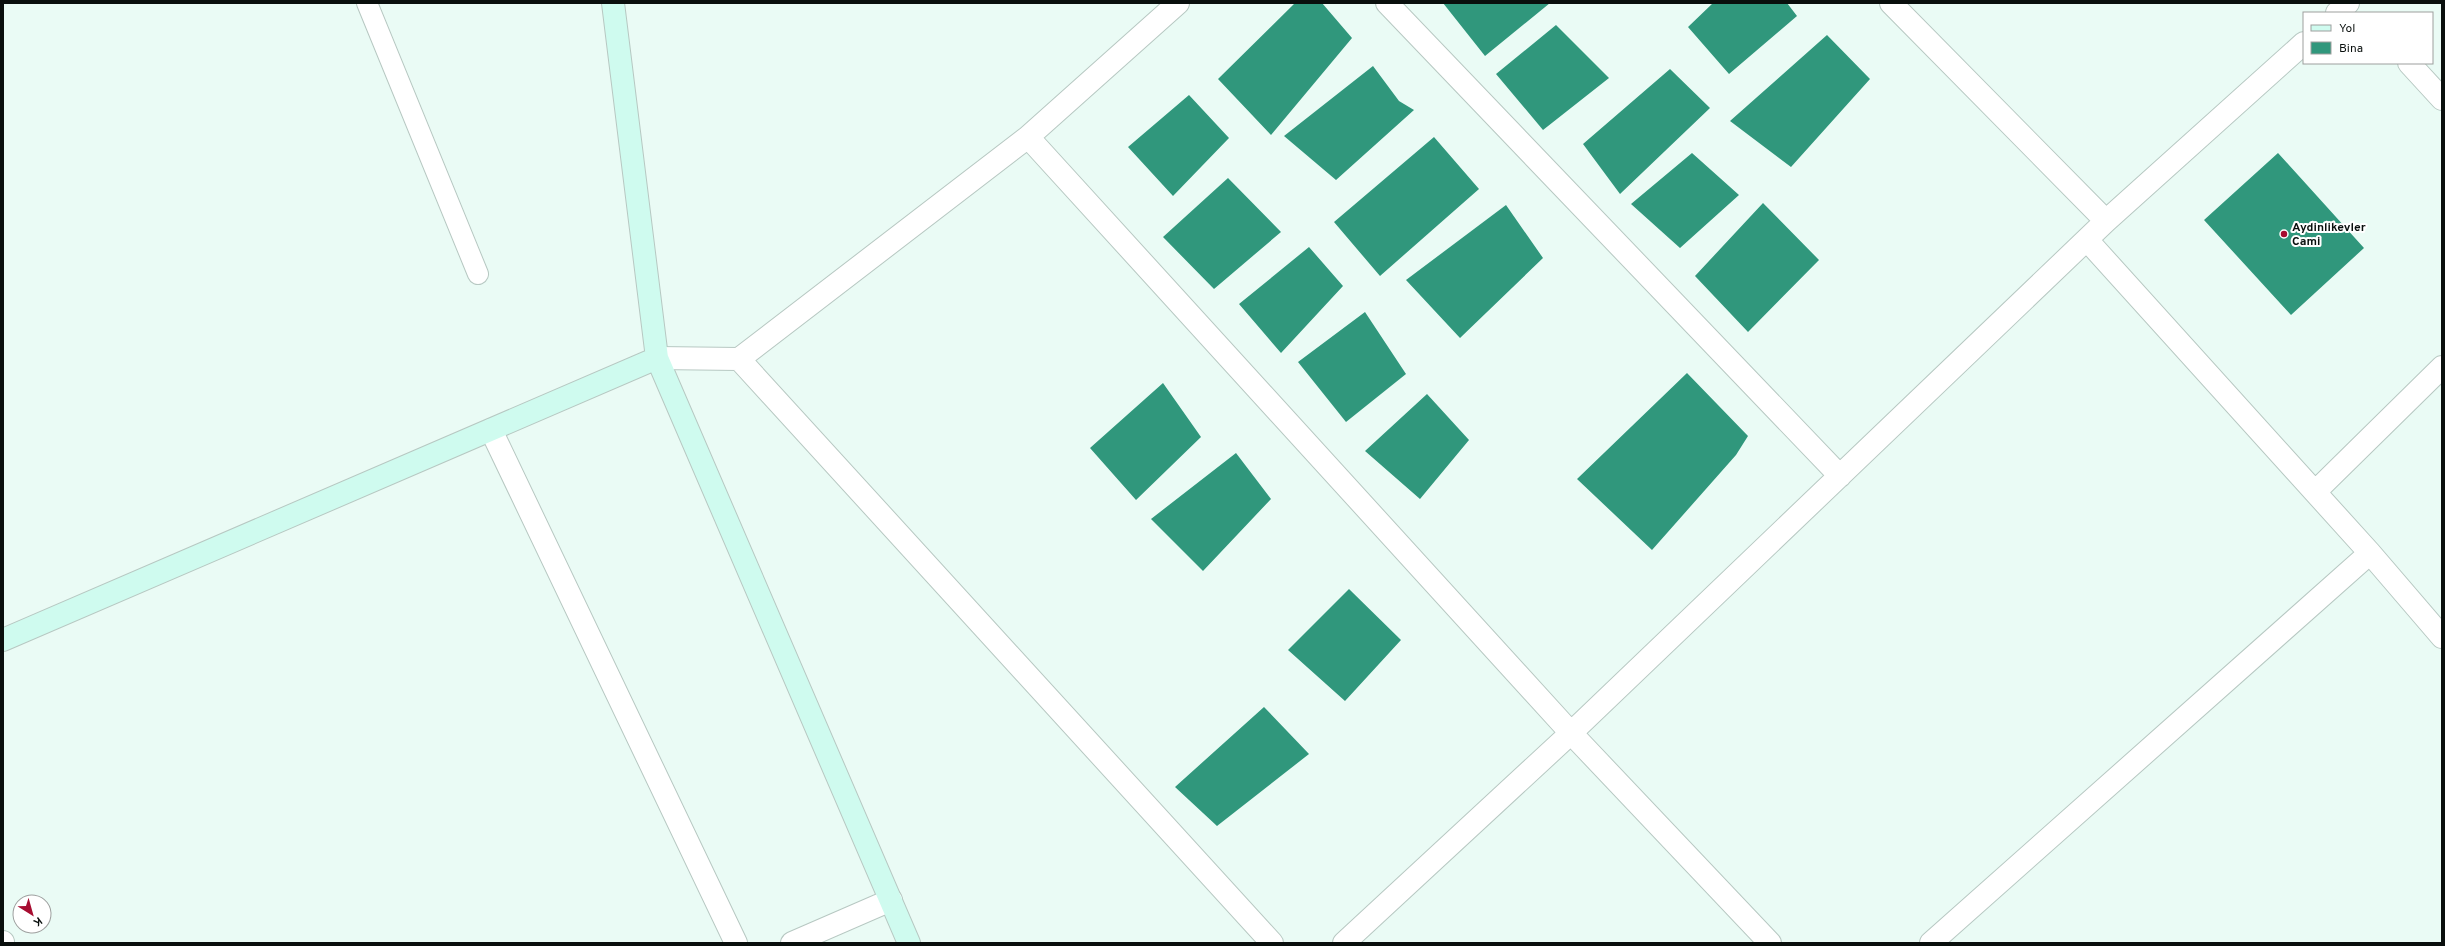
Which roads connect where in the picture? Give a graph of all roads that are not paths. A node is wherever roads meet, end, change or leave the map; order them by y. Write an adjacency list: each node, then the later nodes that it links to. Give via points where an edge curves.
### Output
1 (367, 3): 16 (lane)
2 (613, 3): 17 (street)
3 (1178, 3): 13 (street)
4 (1387, 3): 21 (street)
5 (1891, 3): 14 (street)
6 (2348, 3): 8 (street)
7 (2354, 3): 9 (street)
8 (2338, 12)
9 (2362, 12)
10 (2303, 44): 14 (street)
11 (2410, 64): 12 (street)
12 (2442, 99)
13 (1028, 137): 18 (street); 26 (street)
14 (2106, 221): 15 (street)
15 (2087, 240): 21 (street); 22 (street)
16 (478, 274)
17 (657, 358): 18 (street); 20 (street); 27 (street)
18 (739, 359): 31 (street)
19 (2442, 367): 22 (street)
20 (491, 430): 25 (street); 28 (street)
21 (1840, 476): 26 (street)
22 (2315, 492): 23 (street)
23 (2370, 553): 24 (street); 34 (street)
24 (2442, 637)
25 (3, 640)
26 (1571, 733): 32 (street); 33 (street)
27 (891, 900): 29 (street); 30 (street)
28 (736, 943)
29 (792, 943)
30 (909, 943)
31 (1272, 943)
32 (1344, 943)
33 (1770, 943)
34 (1931, 943)

